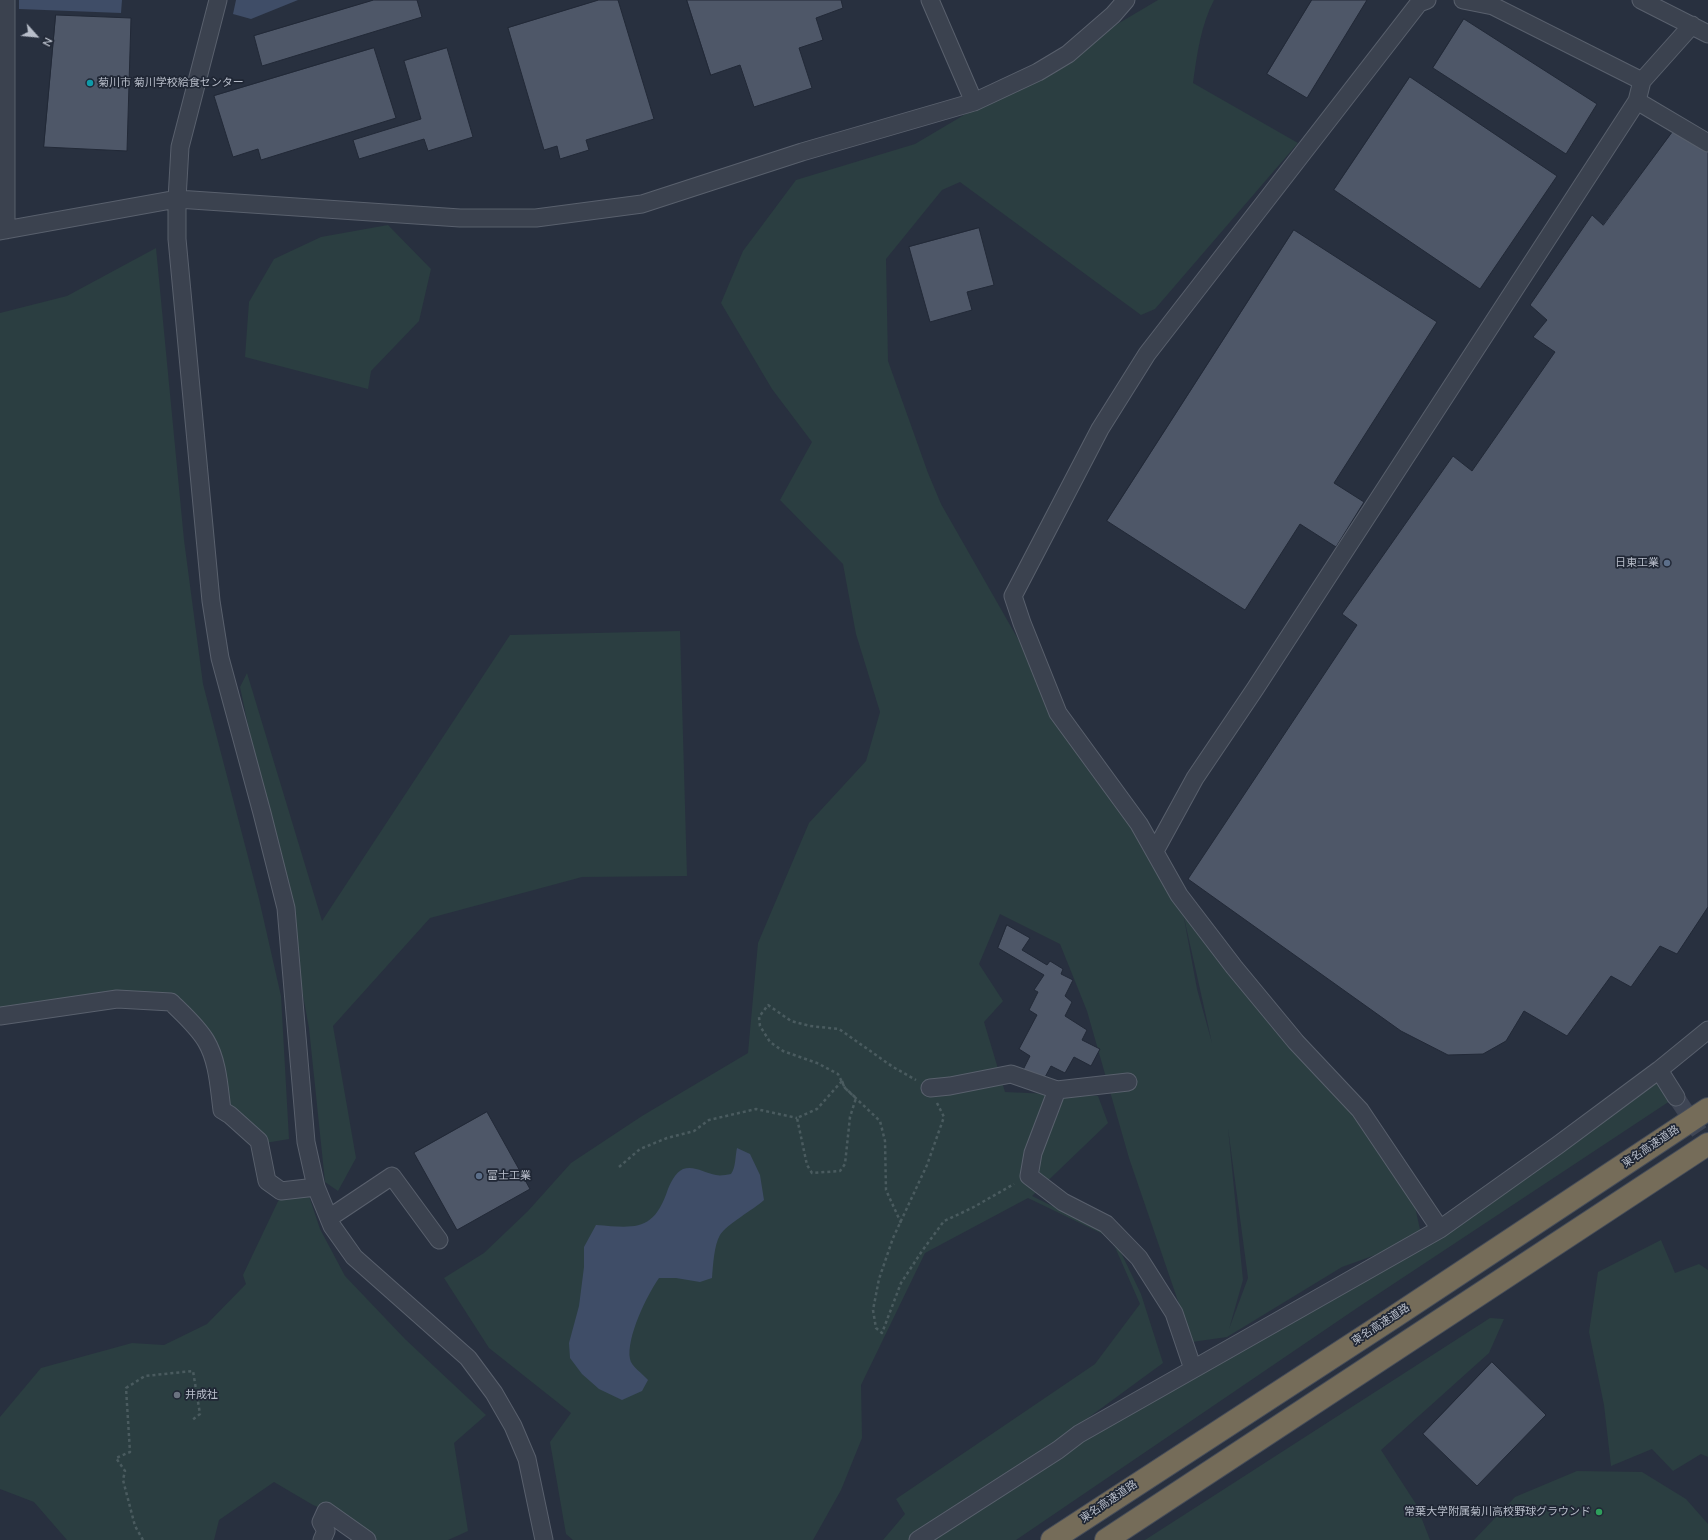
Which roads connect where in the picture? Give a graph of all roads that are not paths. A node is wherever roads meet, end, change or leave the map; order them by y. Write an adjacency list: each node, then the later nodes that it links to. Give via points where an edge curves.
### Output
1 (6, 0): 15 (street)
2 (218, 0): 14 (street, via 180,147)
3 (930, 0): 12 (street)
4 (1126, 0): 12 (street, via 1114,15 1068,54 1038,72)
5 (1427, 0): 16 (street, via 1419,3 1147,354 1100,429 1013,596 1058,713 1139,824)
6 (1463, 0): 10 (street, via 1493,6)
7 (1641, 0): 8 (street)
8 (1692, 25): 9 (street); 10 (street)
9 (1708, 34)
10 (1642, 81): 11 (street)
11 (1637, 101): 13 (street); 16 (street, via 1256,689 1195,778)
12 (974, 102): 14 (street, via 802,152 642,204 536,218 460,218)
13 (1708, 143)
14 (177, 199): 15 (street); 26 (street, via 177,239 211,600 220,658 286,908 306,1142)
15 (3, 230)
16 (1155, 851): 28 (street, via 1179,895 1234,967 1296,1042 1360,1110)
17 (0, 1016): 26 (street, via 117,998 171,1002 206,1041 217,1075 222,1110 259,1142 267,1181 281,1191)
18 (1708, 1030): 19 (street)
19 (1659, 1070): 23 (street); 28 (street)
20 (1128, 1082): 22 (street)
21 (930, 1088): 22 (street, via 1011,1074)
22 (1057, 1090): 30 (street, via 1033,1153 1029,1176 1063,1202 1106,1224 1139,1258 1174,1313)
23 (1676, 1097)
24 (1708, 1109): 35 (highway, 東名高速道路)
25 (1708, 1144): 36 (highway)
26 (316, 1187): 27 (street)
27 (329, 1218): 29 (street, via 392,1176); 33 (street, via 354,1257 468,1358 494,1393 527,1459)
28 (1440, 1229): 30 (street)
29 (439, 1240)
30 (1193, 1369): 34 (street, via 1079,1434)
31 (322, 1540): 32 (street, via 326,1531 321,1522 326,1511)
32 (367, 1540)
33 (544, 1540)
34 (918, 1540)
35 (1052, 1540)
36 (1106, 1540)

